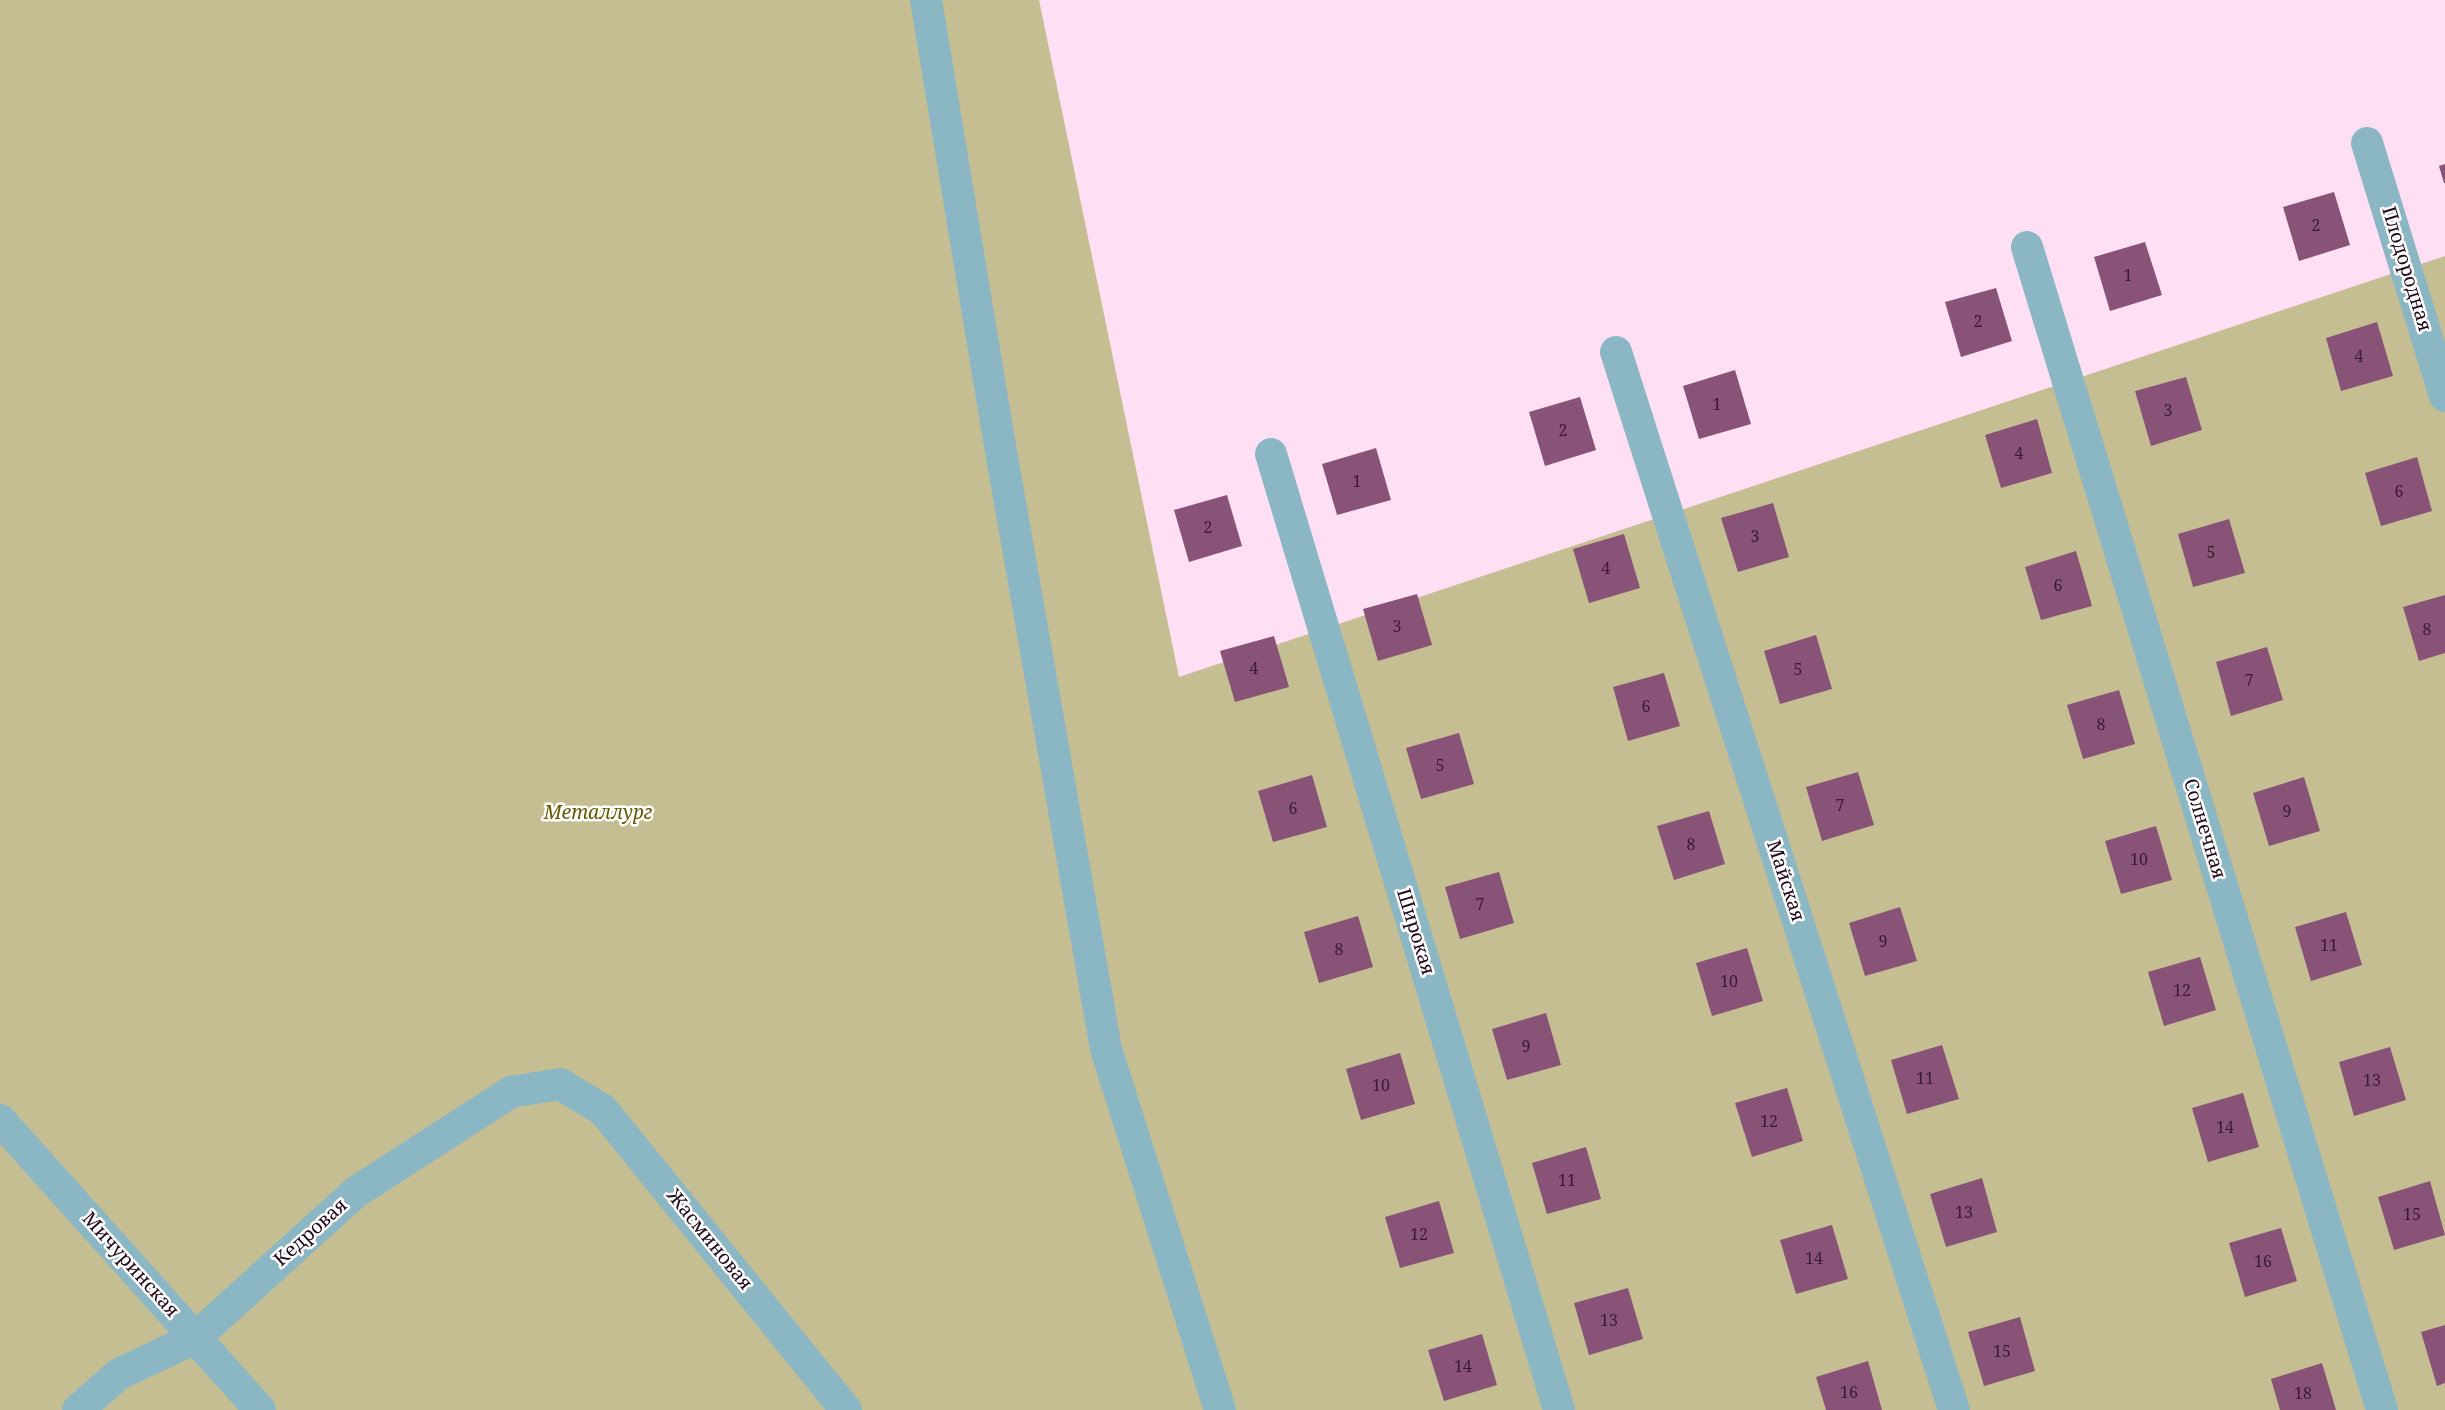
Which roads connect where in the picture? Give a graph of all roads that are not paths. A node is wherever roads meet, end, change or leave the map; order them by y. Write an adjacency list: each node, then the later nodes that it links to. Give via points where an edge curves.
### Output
1 (926, 0): 13 (street, via 1106,1049)
2 (2367, 143): 5 (street, Плодородная)
3 (2027, 247): 16 (street, Солнечная)
4 (1616, 352): 15 (street, Майская)
5 (2445, 396)
6 (1271, 454): 14 (street, Широкая)
7 (559, 1084): 9 (street, Кедровая, via 511,1092 356,1192); 12 (street, Жасминовая, via 603,1110)
8 (0, 1120): 9 (street, Мичуринская)
9 (195, 1338): 10 (street, Кедровая, via 119,1374); 11 (street, Мичуринская)
10 (78, 1410)
11 (260, 1410)
12 (846, 1410)
13 (1220, 1410)
14 (1559, 1410)
15 (1954, 1410)
16 (2382, 1410)

